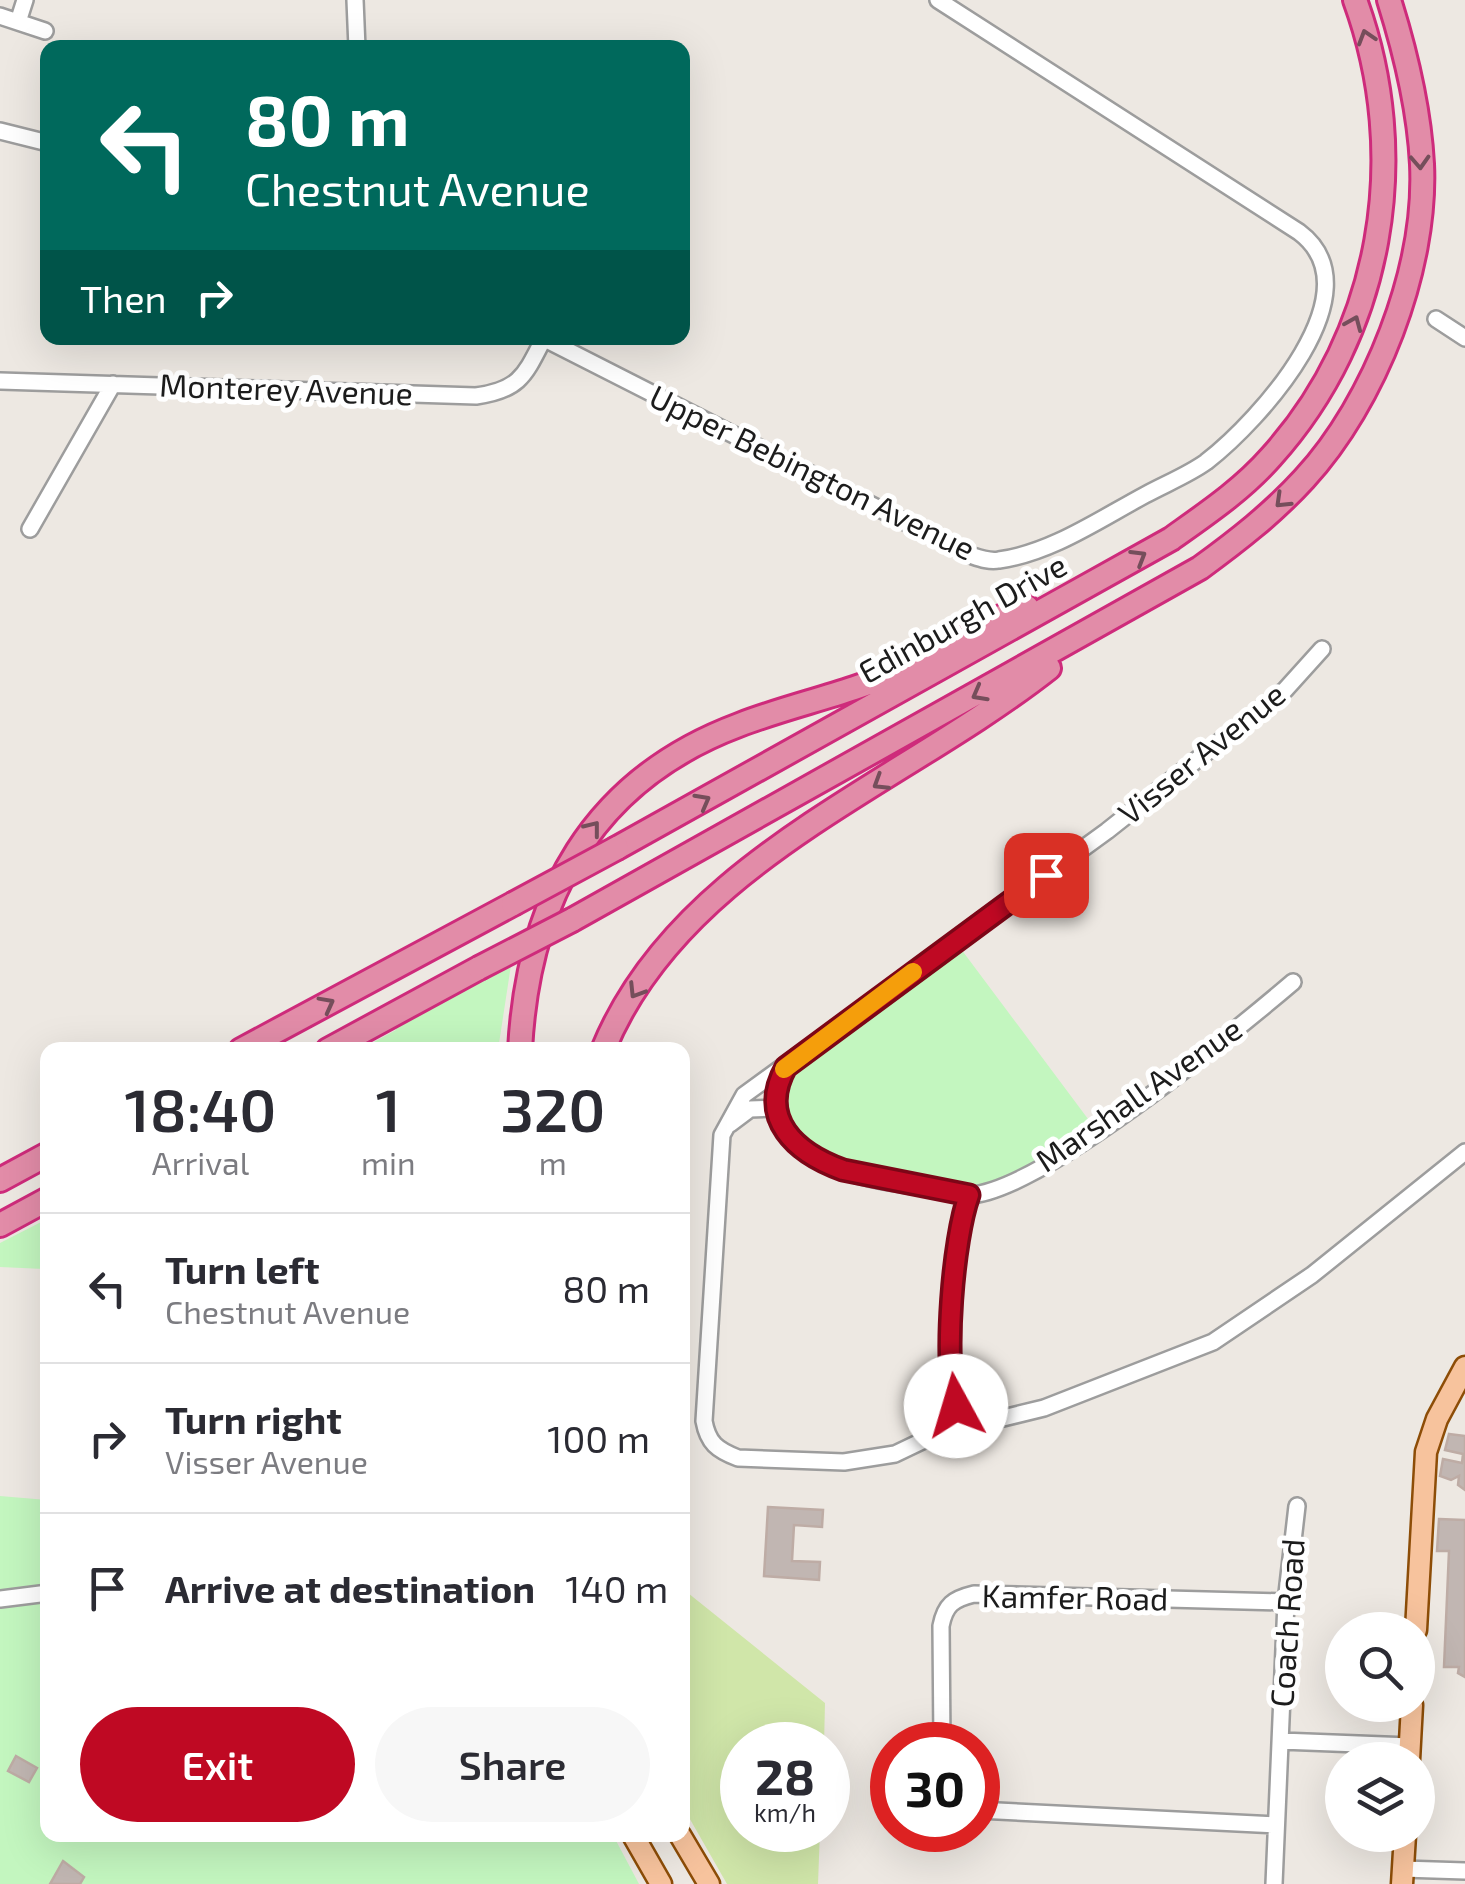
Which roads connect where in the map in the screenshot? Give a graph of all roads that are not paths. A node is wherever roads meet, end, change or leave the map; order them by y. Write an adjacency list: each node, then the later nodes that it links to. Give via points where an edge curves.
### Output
1 (25, 0): 7 (street)
2 (354, 0): 9 (street)
3 (938, 0): 15 (street, Upper Bebington Avenue, via 1299,232 1324,258 1329,279 1309,342 1279,390 1205,463 1050,546 1002,560 970,555)
4 (1354, 0): 19 (highway, Edinburgh Drive, one-way to 4, via 1213,509 1270,458 1324,386 1352,328 1378,239 1384,179 1377,74)
5 (1389, 0): 20 (highway, one-way to 20, via 1410,65 1422,166 1410,263 1379,364 1306,478 1252,530)
6 (0, 16): 7 (street)
7 (18, 22): 8 (street)
8 (46, 31)
9 (356, 40)
10 (0, 130): 11 (street)
11 (40, 141)
12 (1436, 320): 13 (street)
13 (1465, 338)
14 (540, 345): 17 (street, Monterey Avenue, via 513,387 476,396)
15 (557, 345)
16 (0, 381): 17 (street, Monterey Avenue)
17 (113, 384): 18 (street)
18 (30, 529)
19 (1082, 591): 23 (highway, Edinburgh Drive, one-way to 19, bridge); 25 (highway, one-way to 19, via 539,933 556,884 595,823 649,772 734,726 896,672 1015,611)
20 (1102, 626): 24 (highway, one-way to 24, bridge); 26 (highway, one-way to 26, via 1002,704 713,898 656,960)
21 (1322, 648): 27 (street, Visser Avenue, via 1285,690 1107,831)
22 (1293, 982): 33 (street, Marshall Avenue, via 1102,1128 1003,1188)
23 (256, 1042)
24 (343, 1042)
25 (521, 1042)
26 (608, 1042)
27 (786, 1067): 28 (street, via 776,1083); 29 (street, Visser Avenue, via 744,1095)
28 (775, 1108): 29 (street, via 750,1109); 33 (street, via 792,1140 823,1163)
29 (722, 1135): 37 (street, via 704,1421 713,1444 738,1458 844,1462 895,1454)
30 (1465, 1152): 37 (street, via 1312,1275 1213,1342 1044,1408)
31 (40, 1158): 32 (highway)
32 (0, 1180)
33 (969, 1195): 37 (street, via 958,1230 951,1362 951,1388)
34 (40, 1203): 35 (highway)
35 (0, 1225)
36 (1465, 1368): 42 (main road, via 1426,1452)
37 (964, 1421)
38 (1297, 1506): 41 (street, Coach Road)
39 (40, 1594): 40 (street)
40 (0, 1598)
41 (1286, 1602): 43 (street, Kamfer Road, via 959,1597 944,1611 941,1626); 44 (street, Coach Road)
42 (1417, 1612)
43 (942, 1722)
44 (1281, 1741): 45 (street, Coach Road); 47 (street, Coach Road)
45 (1325, 1745)
46 (1000, 1811): 47 (street)
47 (1276, 1825): 55 (street, Coach Road)
48 (638, 1842): 53 (main road)
49 (684, 1842): 54 (main road)
50 (1403, 1852): 52 (main road)
51 (1465, 1872): 52 (street)
52 (1402, 1877)
53 (661, 1884)
54 (709, 1884)
55 (1274, 1884)

